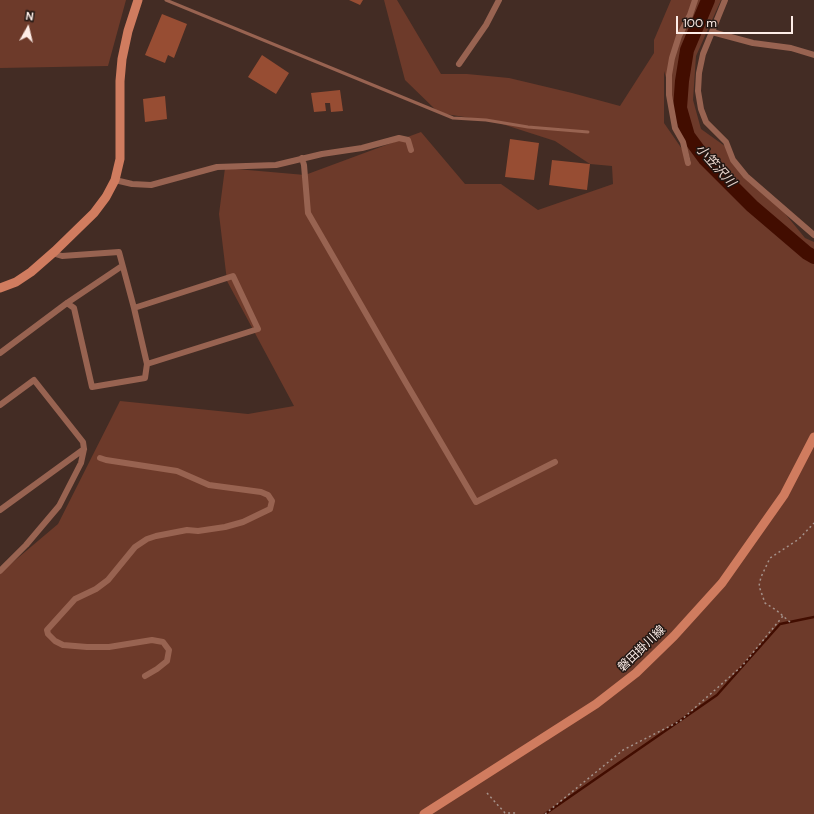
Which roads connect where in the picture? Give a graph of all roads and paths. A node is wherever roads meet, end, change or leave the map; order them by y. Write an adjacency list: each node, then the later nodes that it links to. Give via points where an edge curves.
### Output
1 (138, 0): 13 (main road, via 122,59 120,159)
2 (166, 0): 9 (lane, via 453,118)
3 (499, 0): 8 (street, via 486,25)
4 (695, 0): 12 (street, via 672,58 669,75 669,95 675,128)
5 (725, 0): 6 (street)
6 (712, 32): 7 (street, via 753,43); 14 (street, via 699,73 698,91 706,122 726,142 733,160 746,176)
7 (814, 54)
8 (459, 64)
9 (588, 132)
10 (411, 150): 11 (street, via 408,140 399,138 362,148)
11 (302, 158): 13 (street, via 276,165 217,166 151,185); 26 (street, via 308,213 476,502)
12 (688, 163)
13 (115, 180): 15 (main road, via 94,213)
14 (814, 235)
15 (52, 253): 16 (street, via 62,256 119,252); 17 (main road, via 31,272 16,282)
16 (122, 266): 18 (street); 19 (street)
17 (0, 288)
18 (66, 303): 20 (street); 21 (street, via 74,308 92,387 145,378)
19 (134, 308): 21 (street); 21 (street, via 233,276 258,329)
20 (0, 353)
21 (148, 364)
22 (0, 406): 24 (street, via 34,380 83,442)
23 (814, 437): 34 (main road, 磐田掛川線, via 784,495 722,583 636,673 596,704)
24 (84, 449): 27 (street); 29 (street, via 81,463 59,506)
25 (100, 458): 32 (street, via 177,471 209,485 261,492 268,495 272,501 270,509 226,528 187,530 147,539 135,547 108,580 75,599 47,630 55,641 63,645 109,648 152,640 163,642 169,650 167,661)
26 (555, 462)
27 (0, 510)
28 (814, 524): 30 (path, via 800,539 770,558 761,576 759,586 765,603)
29 (0, 571)
30 (783, 616): 31 (path); 36 (path, via 742,666 680,721 623,750)
31 (790, 622)
32 (145, 676)
33 (487, 793): 35 (path, via 504,813)
34 (424, 814)
35 (516, 814)
36 (545, 814)

